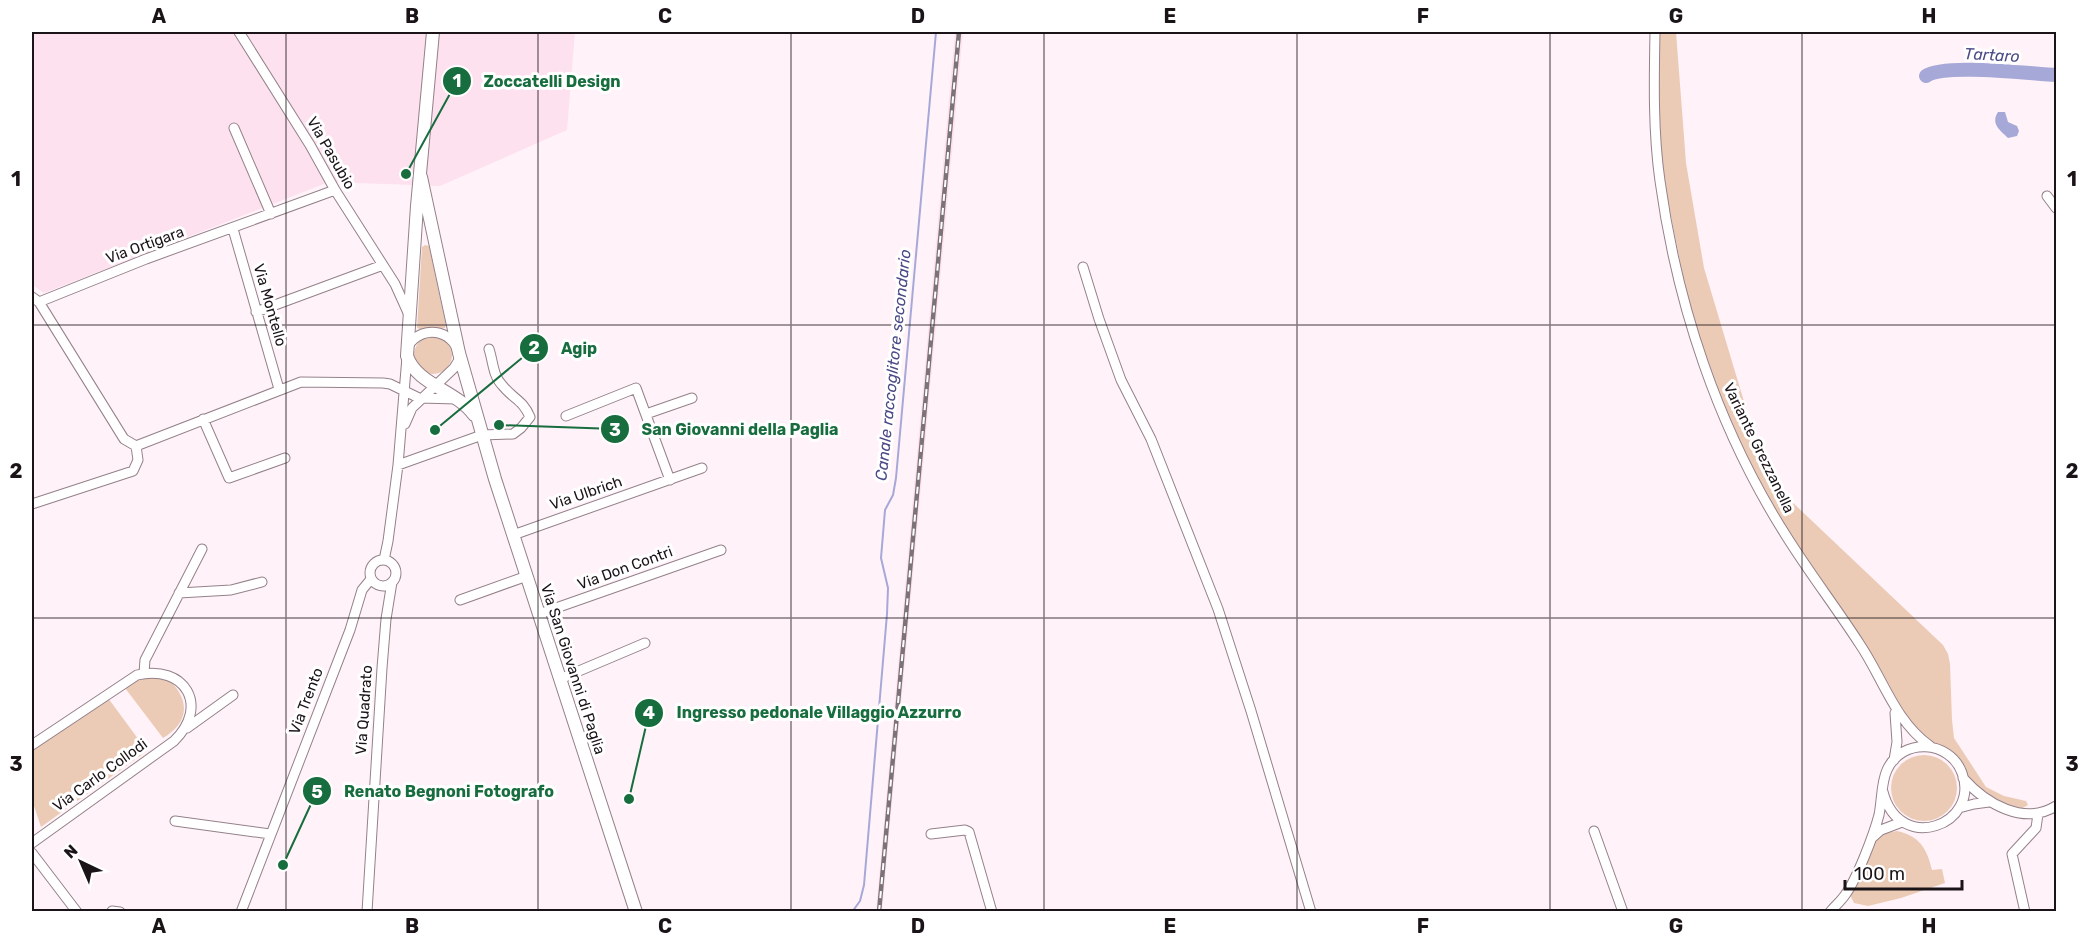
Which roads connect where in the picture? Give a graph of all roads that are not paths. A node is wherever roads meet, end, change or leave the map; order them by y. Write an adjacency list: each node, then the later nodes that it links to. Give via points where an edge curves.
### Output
1 (239, 32): 6 (street, Via Pasubio)
2 (434, 32): 5 (main road)
3 (1655, 32): 58 (street, Variante Grezzanella, via 1655,127 1660,180 1687,311 1709,378 1736,443 1784,534 1859,643)
4 (234, 128): 9 (street)
5 (421, 177): 11 (main road, Via San Giovanni di Paglia); 12 (main road)
6 (335, 190): 9 (street, Via Ortigara); 13 (street, Via Pasubio)
7 (2047, 196): 8 (street)
8 (2056, 208)
9 (271, 214): 10 (street, Via Ortigara)
10 (233, 229): 17 (street, Via Ortigara); 18 (street, Via Montello)
11 (435, 247): 12 (main road, via 421,240); 22 (main road, Via San Giovanni di Paglia)
12 (414, 256): 15 (main road)
13 (383, 265): 16 (street, Via Pasubio); 18 (street)
14 (1083, 267): 82 (street, via 1121,380 1151,439 1218,609)
15 (412, 288): 16 (street); 19 (main road)
16 (398, 289): 19 (street, Via Pasubio)
17 (35, 300): 35 (street, via 124,439)
18 (256, 312): 24 (street, Via Montello)
19 (410, 317): 21 (main road)
20 (489, 349): 33 (street, via 496,376 525,405 530,417 513,434)
21 (408, 351): 22 (street, via 418,336 435,331 451,339); 23 (main road, via 417,373); 25 (street)
22 (459, 352): 23 (street, via 457,365); 32 (main road, Via San Giovanni di Paglia)
23 (437, 385): 26 (street); 28 (main road)
24 (279, 389): 25 (street, via 302,382 340,382 390,384); 31 (street)
25 (405, 392): 26 (street); 34 (street)
26 (424, 398): 28 (street); 34 (street, via 409,412)
27 (692, 398): 29 (street)
28 (459, 399): 32 (main road)
29 (646, 414): 30 (street, via 636,388); 39 (street)
30 (566, 416)
31 (204, 419): 35 (street); 36 (street, via 229,478)
32 (478, 421): 33 (main road, Via San Giovanni di Paglia)
33 (482, 435): 37 (street); 41 (main road, Via San Giovanni di Paglia)
34 (400, 438): 37 (street)
35 (135, 446): 40 (street, via 138,460 133,471)
36 (285, 458)
37 (398, 465): 44 (street)
38 (702, 468): 39 (street, Via Ulbrich)
39 (670, 480): 41 (street, Via Ulbrich)
40 (32, 504)
41 (513, 535): 45 (main road, Via San Giovanni di Paglia)
42 (202, 549): 50 (street)
43 (721, 550): 52 (street, Via Don Contri)
44 (384, 560): 46 (street, via 372,566); 48 (street, Via Quadrato, via 395,570)
45 (527, 576): 51 (street); 52 (main road, Via San Giovanni di Paglia)
46 (371, 579): 49 (street); 72 (street, Via Trento, via 362,590)
47 (262, 582): 50 (street, via 231,590)
48 (392, 582): 49 (street); 53 (street, Via Quadrato)
49 (382, 586): 53 (street, Via Quadrato)
50 (179, 593): 55 (street, via 145,660)
51 (460, 600)
52 (539, 614): 56 (main road, Via San Giovanni di Paglia)
53 (386, 619): 79 (street, Via Quadrato)
54 (645, 643): 56 (street)
55 (144, 673): 59 (street, via 174,676 183,686 192,708); 60 (street)
56 (561, 680): 80 (main road, Via San Giovanni di Paglia)
57 (233, 695): 59 (street, Via Carlo Collodi)
58 (1894, 707): 61 (street, Variante Grezzanella); 62 (street, Variante Grezzanella)
59 (185, 730): 75 (street, Via Carlo Collodi)
60 (32, 745)
61 (1930, 747): 62 (street, via 1910,749); 63 (street, via 1950,756)
62 (1894, 760): 64 (street, via 1887,769)
63 (1964, 778): 65 (street); 67 (street)
64 (1883, 792): 70 (street, via 1886,803); 74 (street)
65 (1989, 802): 67 (street); 68 (street, via 2017,813)
66 (2056, 806): 68 (street)
67 (1959, 808): 70 (street, via 1949,819 1930,827)
68 (2038, 814): 85 (street, via 2036,828 2012,854)
69 (175, 821): 72 (street)
70 (1902, 822): 74 (street, via 1881,830)
71 (1594, 831): 83 (street)
72 (270, 834): 78 (street, Via Trento)
73 (932, 834): 81 (street, via 969,832)
74 (1870, 840): 84 (street, via 1852,884)
75 (32, 843)
76 (32, 853): 77 (street)
77 (77, 912)
78 (240, 912)
79 (367, 912)
80 (636, 912)
81 (992, 912)
82 (1311, 912)
83 (1623, 912)
84 (1830, 912)
85 (2025, 912)

